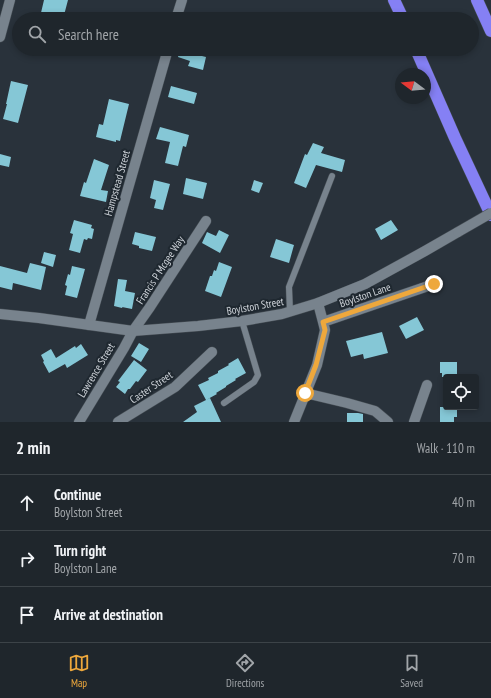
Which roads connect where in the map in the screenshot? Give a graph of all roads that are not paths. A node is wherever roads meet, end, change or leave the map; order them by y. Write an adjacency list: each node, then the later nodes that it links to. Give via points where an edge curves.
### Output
1 (10, 0): 8 (street)
2 (182, 0): 5 (street)
3 (394, 0): 6 (highway)
4 (478, 0): 7 (highway)
5 (178, 12)
6 (400, 12)
7 (491, 31)
8 (0, 37)
9 (166, 56): 20 (street, Hampstead Street)
10 (419, 56): 12 (highway)
11 (332, 176): 16 (lane, via 289,287)
12 (491, 214): 15 (street, Boylston Street, bridge, via 364,284)
13 (206, 221): 21 (street, Francis P Mcgee Way)
14 (434, 284): 19 (street, Boylston Lane)
15 (318, 303): 16 (street, Boylston Street); 19 (street)
16 (290, 312): 18 (street, Boylston Street)
17 (0, 314): 20 (street, Boylston Street)
18 (242, 321): 21 (street, Boylston Street); 25 (lane, via 258,375 254,382)
19 (323, 322): 24 (street, via 325,330 316,365)
20 (89, 324): 21 (street, Boylston Street)
21 (133, 331): 26 (street, Lawrence Street)
22 (212, 352): 27 (street, Caster Street, via 174,387)
23 (427, 385): 30 (street)
24 (305, 393): 28 (street); 29 (street, via 375,411)
25 (224, 404)
26 (79, 422)
27 (118, 422)
28 (294, 422)
29 (388, 422)
30 (414, 422)

